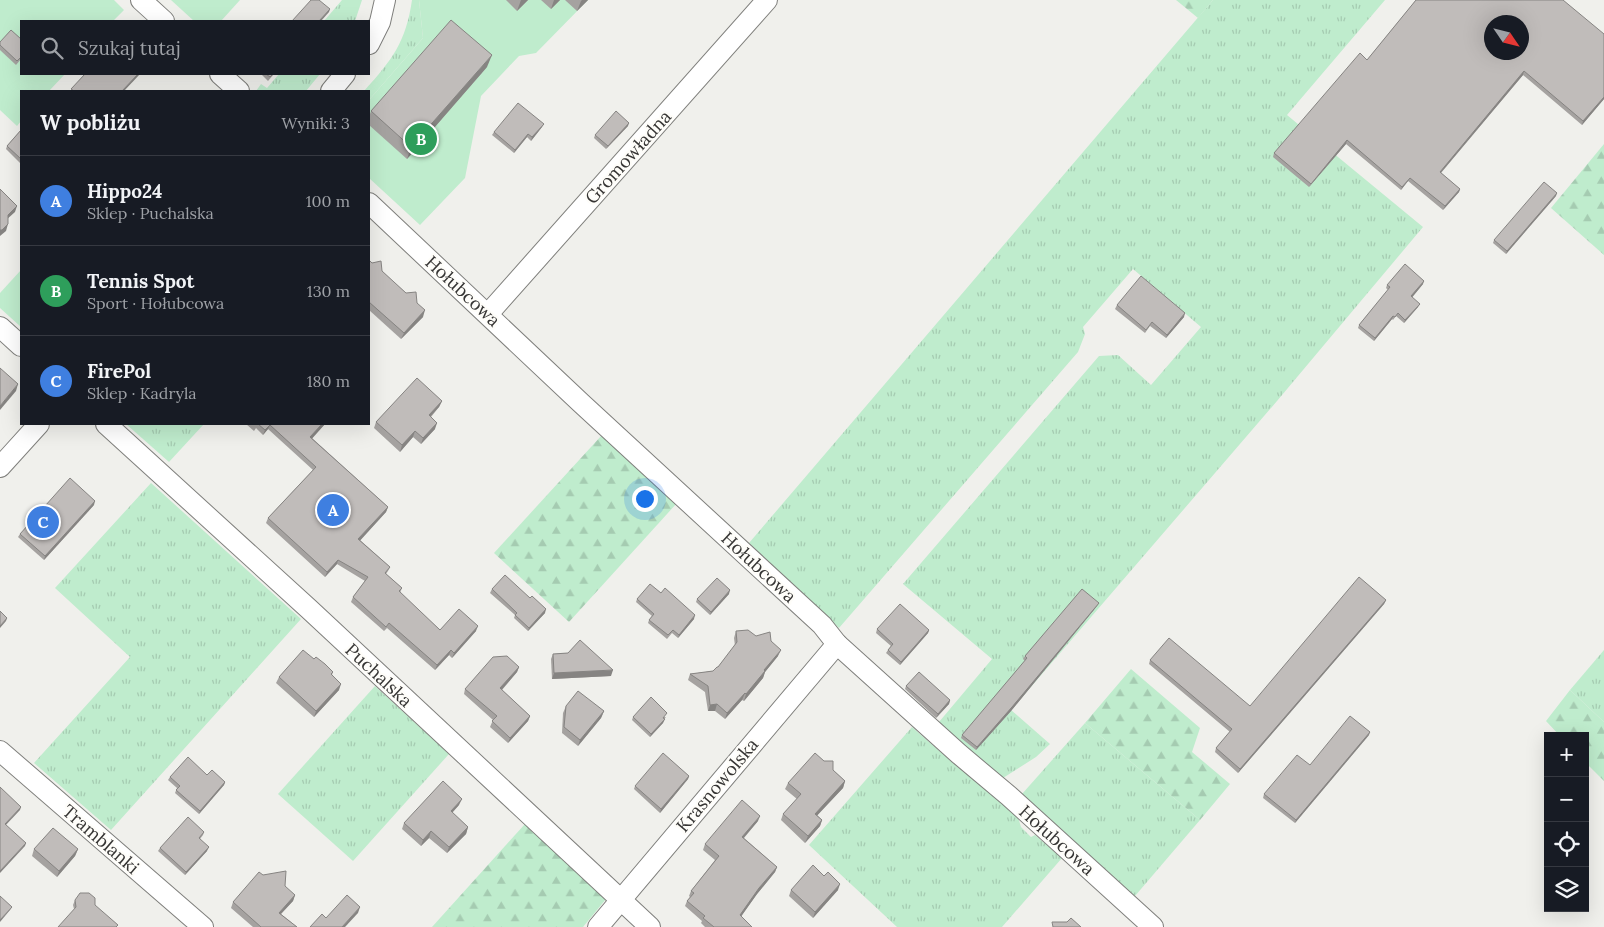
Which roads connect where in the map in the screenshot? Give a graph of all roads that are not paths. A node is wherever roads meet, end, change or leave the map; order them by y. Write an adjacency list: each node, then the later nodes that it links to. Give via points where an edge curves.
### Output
1 (141, 0): 4 (street)
2 (385, 0): 5 (street, via 380,22)
3 (767, 0): 11 (street, Gromowładna)
4 (163, 20)
5 (370, 42)
6 (221, 75): 8 (street)
7 (344, 75): 9 (street)
8 (237, 90)
9 (332, 90)
10 (370, 204): 11 (street, Hołubcowa)
11 (488, 314): 17 (street, Hołubcowa, via 822,625)
12 (0, 327): 13 (street)
13 (20, 345)
14 (38, 425): 16 (street)
15 (107, 425): 19 (street, Puchalska)
16 (0, 466)
17 (837, 644): 19 (street, Krasnowolska); 23 (street, Hołubcowa)
18 (0, 751): 20 (street, Tramblanki)
19 (621, 900): 21 (street, Krasnowolska); 22 (street, Puchalska)
20 (203, 927)
21 (598, 927)
22 (650, 927)
23 (1153, 927)

